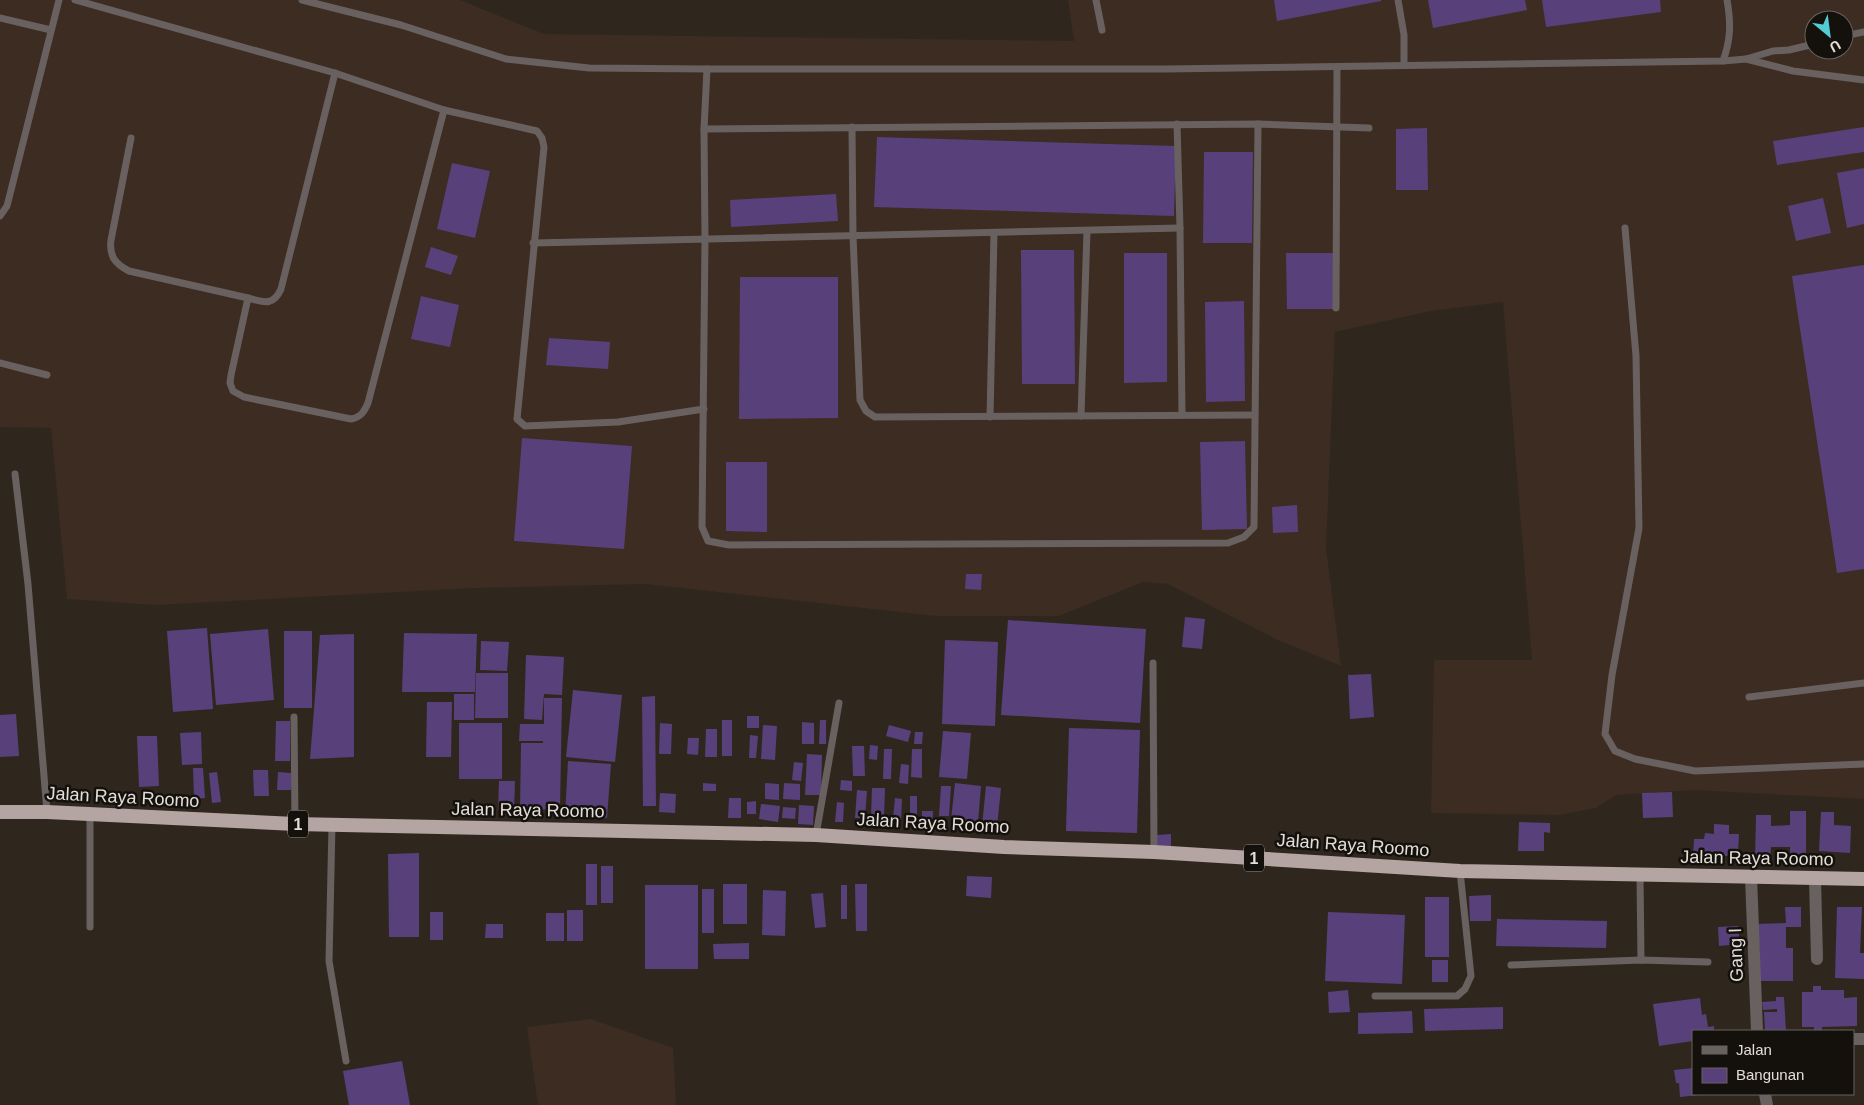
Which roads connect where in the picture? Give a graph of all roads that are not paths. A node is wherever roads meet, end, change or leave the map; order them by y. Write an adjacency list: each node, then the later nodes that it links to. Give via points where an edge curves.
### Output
1 (59, 0): 8 (lane)
2 (74, 0): 16 (lane)
3 (302, 0): 15 (lane, via 401,25 506,59 589,68)
4 (1096, 0): 9 (lane)
5 (1398, 0): 13 (lane, via 1404,35)
6 (1727, 0): 12 (lane, via 1731,22)
7 (0, 18): 8 (lane)
8 (51, 30): 26 (lane, via 6,210)
9 (1102, 30)
10 (1804, 46): 11 (lane)
11 (1746, 59): 12 (lane); 17 (lane, via 1793,71)
12 (1723, 61): 13 (lane)
13 (1404, 65): 14 (lane)
14 (1337, 67): 15 (lane); 21 (lane)
15 (707, 69): 24 (lane)
16 (335, 72): 18 (lane); 34 (lane, via 278,297 266,302)
17 (1864, 80)
18 (444, 110): 33 (lane, via 537,131 542,138 544,147); 34 (lane, via 363,414 351,419 244,397 233,391 230,375)
19 (1177, 124): 20 (lane); 22 (lane); 27 (lane)
20 (1258, 124): 21 (lane); 40 (lane)
21 (1337, 126): 23 (lane); 35 (lane)
22 (852, 127): 24 (lane); 31 (lane)
23 (1370, 128)
24 (704, 129): 32 (lane)
25 (131, 138): 34 (lane, via 111,240 115,261 130,270)
26 (0, 216)
27 (1180, 228): 29 (lane); 39 (lane)
28 (1625, 228): 49 (lane, via 1636,356 1639,528 1612,675 1605,734 1615,751 1635,759 1695,771)
29 (1087, 231): 30 (lane); 42 (lane)
30 (994, 233): 31 (lane); 41 (lane)
31 (853, 236): 32 (lane); 41 (lane, via 860,400 866,411 875,418)
32 (705, 240): 33 (lane); 38 (lane)
33 (534, 243): 38 (lane, via 516,415 521,425 618,422)
34 (248, 298)
35 (1336, 308)
36 (0, 363): 37 (lane)
37 (47, 375)
38 (704, 409): 40 (lane, via 702,527 708,541 729,545 1228,543 1244,537 1254,527)
39 (1182, 415): 40 (lane); 42 (lane)
40 (1255, 415)
41 (990, 416): 42 (lane)
42 (1081, 416)
43 (15, 474): 51 (lane, via 28,584)
44 (1153, 663): 56 (lane)
45 (1864, 682): 46 (lane)
46 (1750, 697)
47 (839, 703): 55 (lane)
48 (294, 717): 53 (lane)
49 (1864, 764)
50 (0, 812): 51 (highway, Jalan Raya Roomo / 1)
51 (47, 812): 52 (highway, Jalan Raya Roomo / 1)
52 (90, 814): 53 (highway, Jalan Raya Roomo / 1); 62 (lane)
53 (295, 824): 54 (highway, Jalan Raya Roomo / 1)
54 (332, 825): 55 (highway, Jalan Raya Roomo / 1); 69 (lane, via 329,961)
55 (816, 835): 56 (highway, Jalan Raya Roomo / 1)
56 (1154, 852): 57 (highway, Jalan Raya Roomo / 1)
57 (1460, 871): 58 (highway, Jalan Raya Roomo / 1); 67 (lane, via 1471,976 1465,989 1457,996)
58 (1640, 874): 59 (highway, Jalan Raya Roomo / 1); 64 (lane)
59 (1751, 877): 60 (highway, Jalan Raya Roomo / 1); 68 (street, Gang I)
60 (1815, 878): 61 (highway, Jalan Raya Roomo / 1); 63 (street)
61 (1864, 879)
62 (90, 927)
63 (1817, 959)
64 (1642, 960): 65 (lane); 66 (lane)
65 (1708, 962)
66 (1511, 965)
67 (1375, 996)
68 (1757, 1030)
69 (346, 1061)

